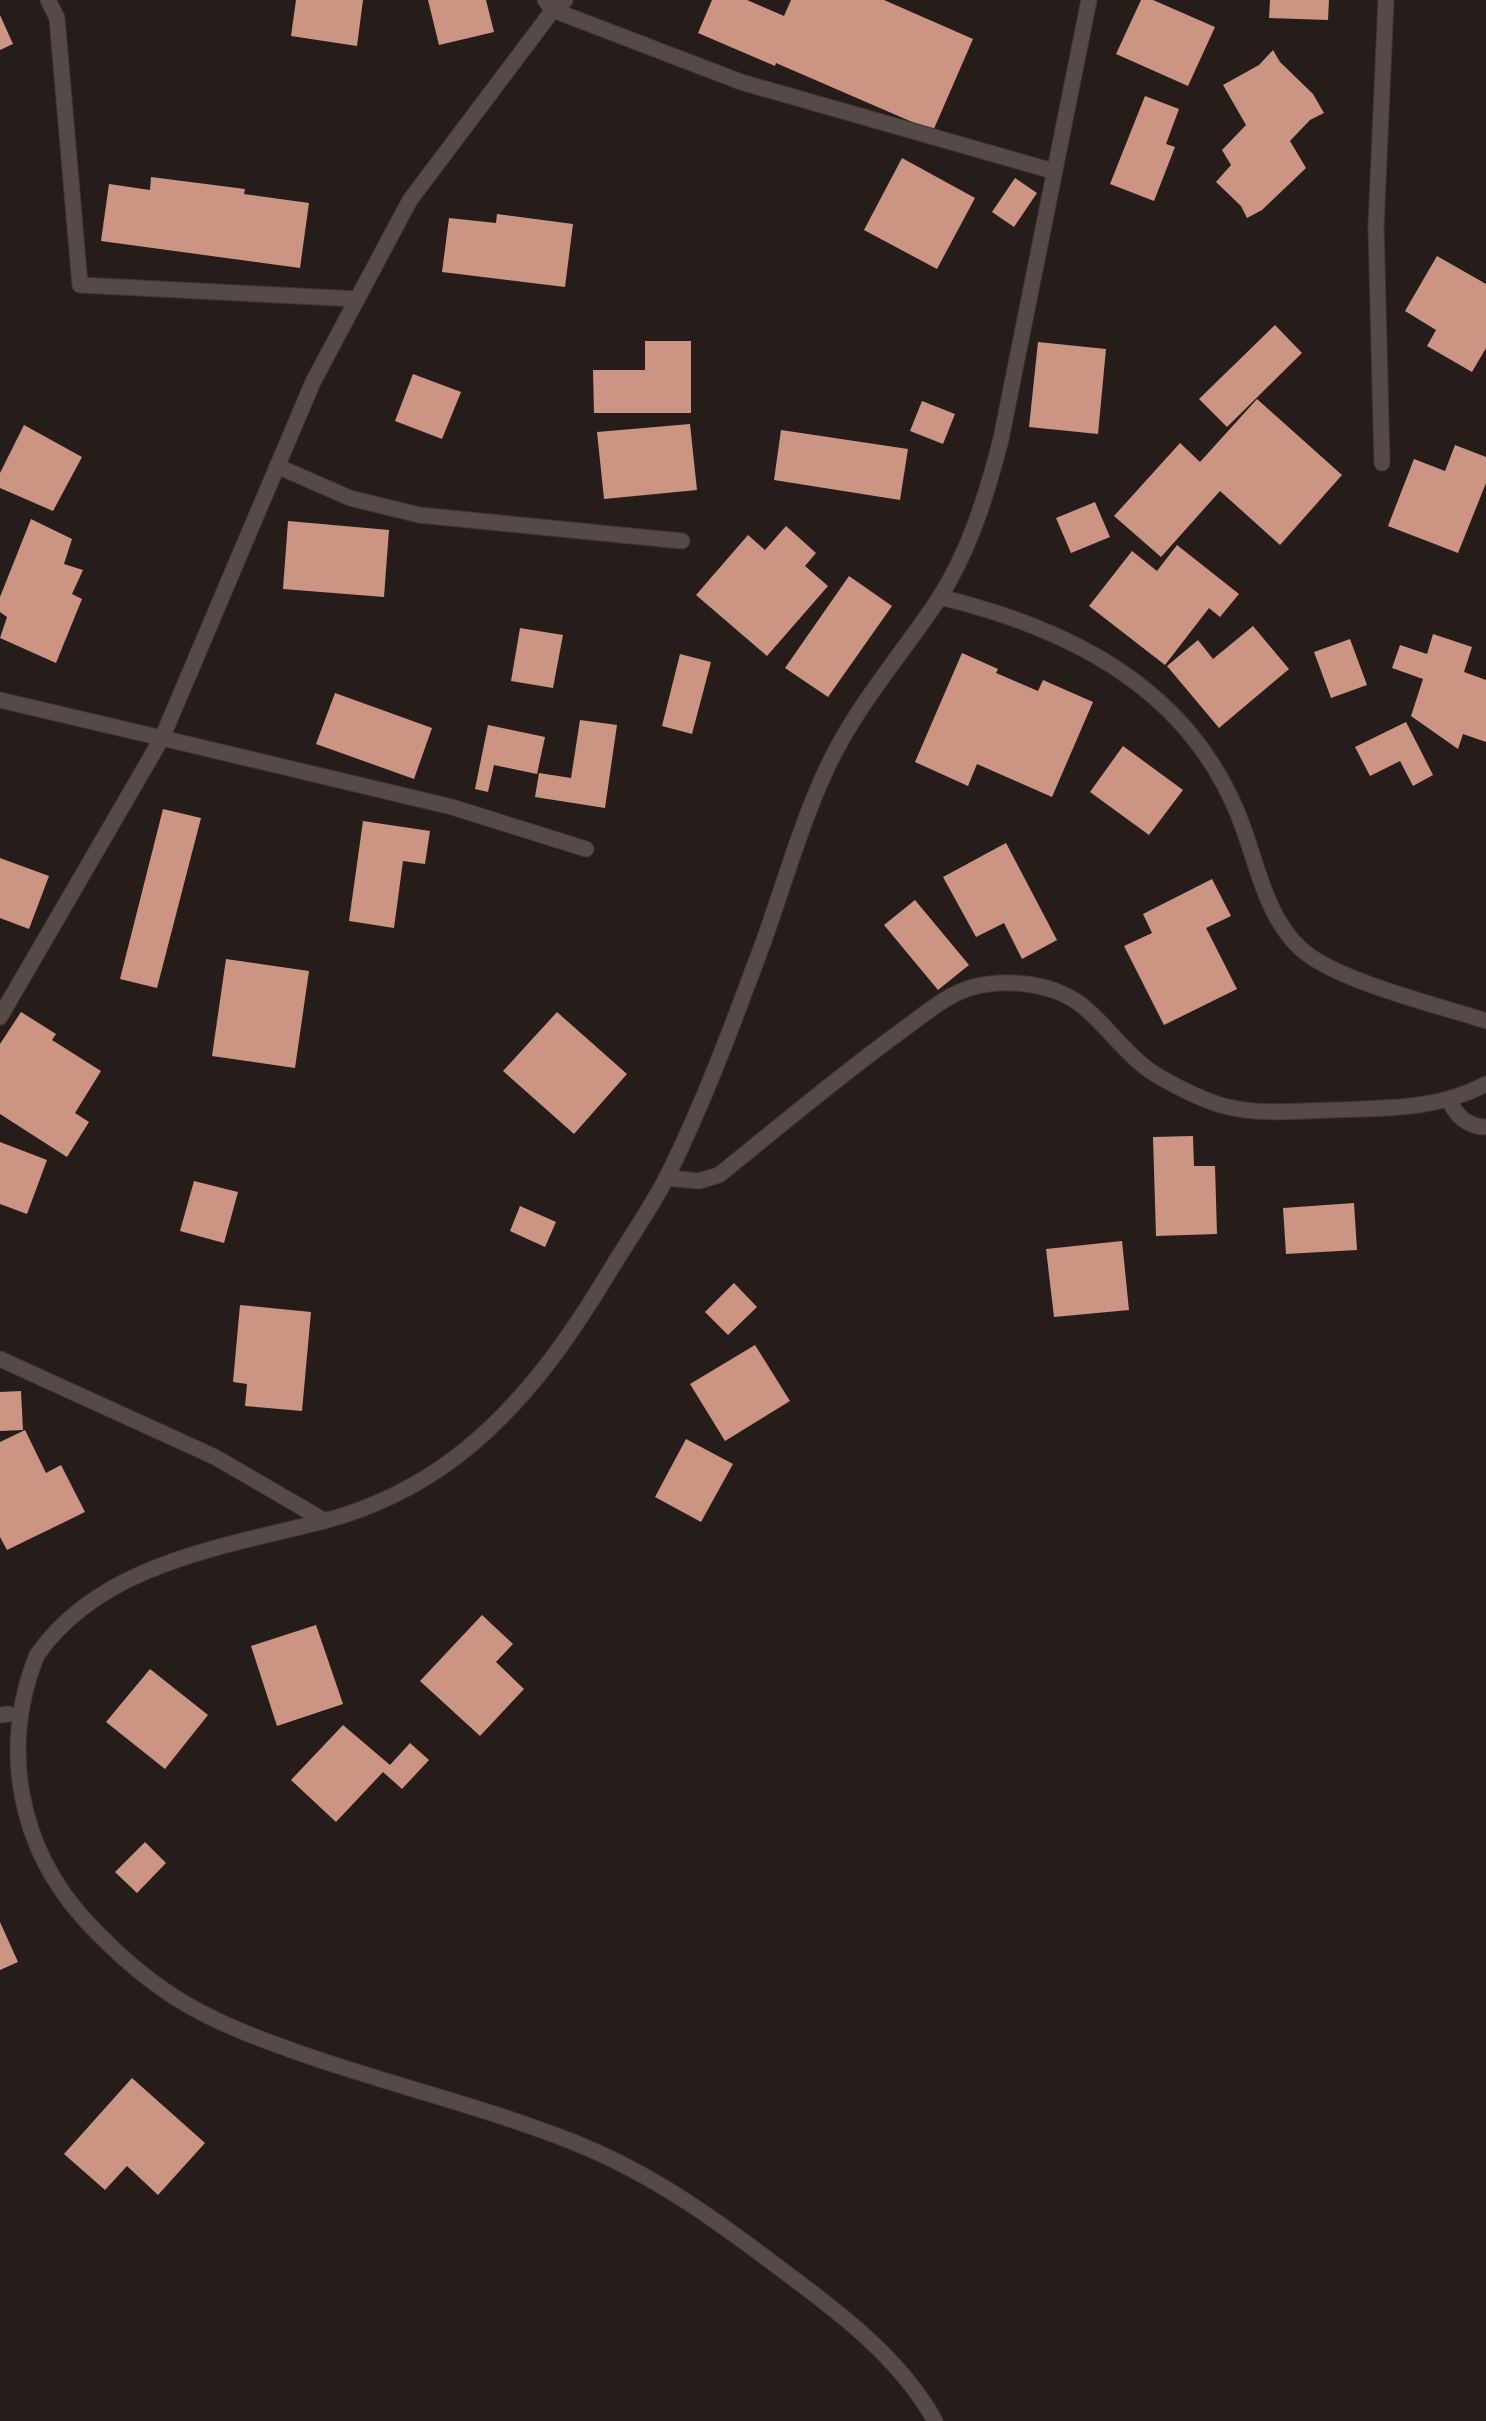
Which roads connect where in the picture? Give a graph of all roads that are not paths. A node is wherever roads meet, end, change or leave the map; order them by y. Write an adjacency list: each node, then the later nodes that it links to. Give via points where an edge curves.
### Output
1 (48, 0): 7 (street, via 57,18 80,285)
2 (565, 0): 5 (street)
3 (1089, 0): 6 (street)
4 (1386, 0): 8 (street, via 1376,226)
5 (549, 5): 6 (street, via 741,81); 7 (street, via 410,200)
6 (1053, 171): 11 (street, via 987,494)
7 (357, 299): 9 (street, via 313,382)
8 (1382, 463)
9 (277, 466): 10 (street, via 350,498 419,515); 13 (street)
10 (682, 541)
11 (940, 597): 16 (street, via 993,609 1044,628 1122,671 1157,698 1195,740 1217,772 1235,806 1275,916 1302,951 1348,976); 20 (street, via 835,752 724,1049)
12 (0, 700): 13 (street)
13 (162, 738): 14 (street, via 452,807); 15 (street)
14 (586, 849)
15 (0, 1017)
16 (1486, 1021)
17 (1486, 1084): 18 (street)
18 (1449, 1100): 19 (street, via 1469,1124); 20 (street, via 1417,1107 1272,1112 1228,1107 1191,1094 1155,1074 1084,1006 1055,991 996,983 971,988 940,1002 719,1175 699,1180)
19 (1486, 1127)
20 (666, 1178): 22 (street, via 574,1331 531,1386 494,1424 422,1480)
21 (0, 1359): 22 (street, via 215,1457)
22 (325, 1521): 23 (street, via 286,1528 146,1570 105,1590 69,1618 41,1649)
23 (5, 1714): 24 (street, via 11,1797 25,1832 51,1877 124,1959 175,1997 224,2024 302,2054 577,2144 638,2172 700,2208 844,2316 925,2402)
24 (935, 2421)

